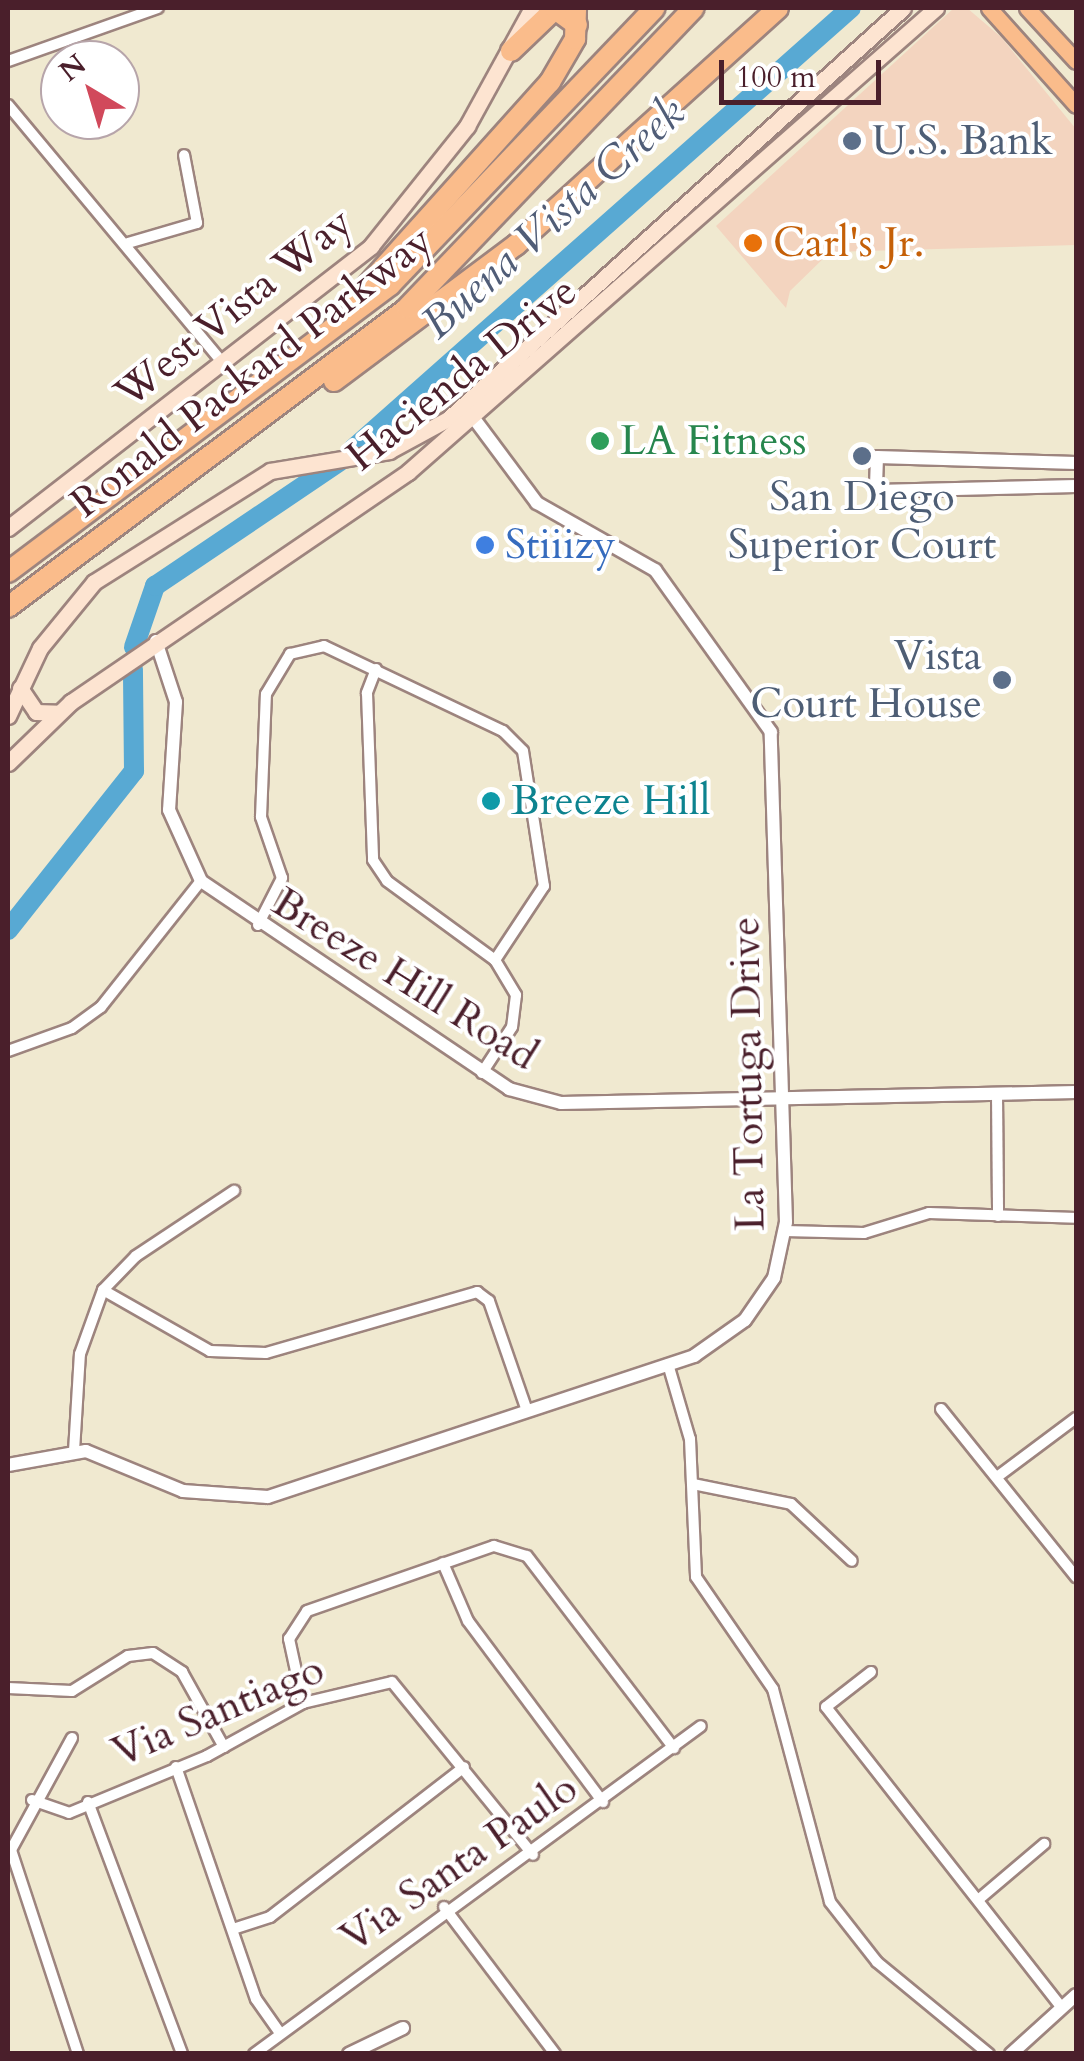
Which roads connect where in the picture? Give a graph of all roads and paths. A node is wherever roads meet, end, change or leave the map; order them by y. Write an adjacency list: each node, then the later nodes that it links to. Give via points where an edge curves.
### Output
1 (158, 8): 12 (street)
2 (532, 8): 11 (main road, West Vista Way)
3 (655, 8): 18 (highway, Ronald Packard Parkway, via 433,246)
4 (694, 8): 21 (highway, Ronald Packard Parkway, via 454,265)
5 (778, 8): 21 (highway, via 454,297 335,380)
6 (903, 8): 20 (main road, Hacienda Drive)
7 (936, 8): 20 (main road, Hacienda Drive)
8 (989, 8): 15 (main road)
9 (1027, 8): 13 (main road)
10 (576, 16): 11 (highway, via 555,9); 18 (highway, via 550,82)
11 (511, 51): 19 (main road, West Vista Way, via 467,126 371,246)
12 (8, 61)
13 (1076, 61)
14 (8, 105): 17 (street)
15 (1076, 105)
16 (184, 155): 17 (street, via 198,223)
17 (128, 243): 19 (street)
18 (292, 362): 25 (highway, Ronald Packard Parkway)
19 (226, 367): 24 (main road, West Vista Way)
20 (468, 410): 27 (main road, Hacienda Drive, via 408,472); 29 (main road, Hacienda Drive, via 389,451 296,463 244,484 94,582); 40 (street, La Tortuga Drive, via 536,502 656,570 766,718 776,762)
21 (274, 411): 26 (highway, Ronald Packard Parkway)
22 (1076, 463): 23 (street, via 877,457 876,491)
23 (1076, 486)
24 (8, 528)
25 (8, 572)
26 (8, 607)
27 (156, 641): 30 (main road, Hacienda Drive); 33 (street, Breeze Hill Road, via 176,702 170,810)
28 (376, 669): 34 (street, via 324,646 301,648 276,668 266,694 261,817 282,878); 35 (street, via 368,692 374,860); 35 (street, via 503,730 524,751 544,886)
29 (20, 688): 30 (main road, via 36,712); 31 (main road, Hacienda Drive)
30 (59, 713): 32 (main road, Hacienda Drive)
31 (8, 716)
32 (8, 763)
33 (201, 881): 34 (street, Breeze Hill Road); 36 (street, via 101,1007 72,1028)
34 (258, 926): 37 (street, Breeze Hill Road)
35 (495, 960): 37 (street, via 516,1010)
36 (8, 1051)
37 (482, 1074): 40 (street, Breeze Hill Road, via 561,1103)
38 (1076, 1092): 39 (street, Breeze Hill Road)
39 (997, 1094): 40 (street, Breeze Hill Road); 42 (street)
40 (783, 1098): 44 (street, La Tortuga Drive)
41 (234, 1192): 45 (street, via 136,1256)
42 (998, 1216): 43 (street); 44 (street, via 929,1213 864,1234)
43 (1076, 1218)
44 (785, 1231): 46 (street, La Tortuga Drive, via 774,1278 745,1320)
45 (103, 1290): 48 (street, via 210,1351 266,1353 476,1292 489,1301); 50 (street, via 80,1354)
46 (668, 1364): 48 (street, La Tortuga Drive); 53 (street)
47 (941, 1409): 52 (street)
48 (527, 1411): 50 (street, La Tortuga Drive, via 240,1500 182,1491 135,1465)
49 (1076, 1418): 52 (street)
50 (74, 1451): 51 (street, La Tortuga Drive)
51 (8, 1465)
52 (998, 1478): 56 (street)
53 (693, 1484): 54 (street, via 791,1504); 83 (street, via 696,1577 774,1689 830,1902 877,1962)
54 (852, 1561)
55 (443, 1564): 59 (street, via 307,1611 289,1638); 63 (street, via 494,1546 528,1556); 68 (street, via 468,1621)
56 (1076, 1577)
57 (871, 1672): 71 (street, via 826,1707)
58 (8, 1688): 62 (street, via 72,1691 128,1656 153,1654 182,1672)
59 (303, 1703): 62 (street, Via Santiago); 64 (street, Via Santiago, via 392,1682)
60 (701, 1726): 63 (street, Via Santa Paulo)
61 (72, 1738): 66 (street)
62 (224, 1747): 65 (street, Via Santiago)
63 (674, 1748): 68 (street, Via Santa Paulo)
64 (464, 1767): 70 (street, Via Santiago); 73 (street, via 270,1917)
65 (176, 1768): 67 (street, Via Santiago); 73 (street)
66 (32, 1800): 67 (street, Via Santiago, via 52,1812); 78 (street, via 14,1831 12,1864)
67 (88, 1802): 79 (street)
68 (603, 1802): 70 (street, Via Santa Paulo)
69 (1044, 1844): 71 (street)
70 (534, 1855): 72 (street, Via Santa Paulo)
71 (978, 1900): 75 (street)
72 (445, 1909): 77 (street, Via Santa Paulo); 82 (street)
73 (233, 1929): 77 (street, via 256,1999)
74 (1076, 1995): 75 (street)
75 (1062, 2008): 84 (street)
76 (403, 2028): 81 (street)
77 (280, 2033): 80 (street, Via Santa Paulo)
78 (78, 2054)
79 (182, 2054)
80 (254, 2054)
81 (349, 2054)
82 (555, 2054)
83 (989, 2054)
84 (1012, 2054)

